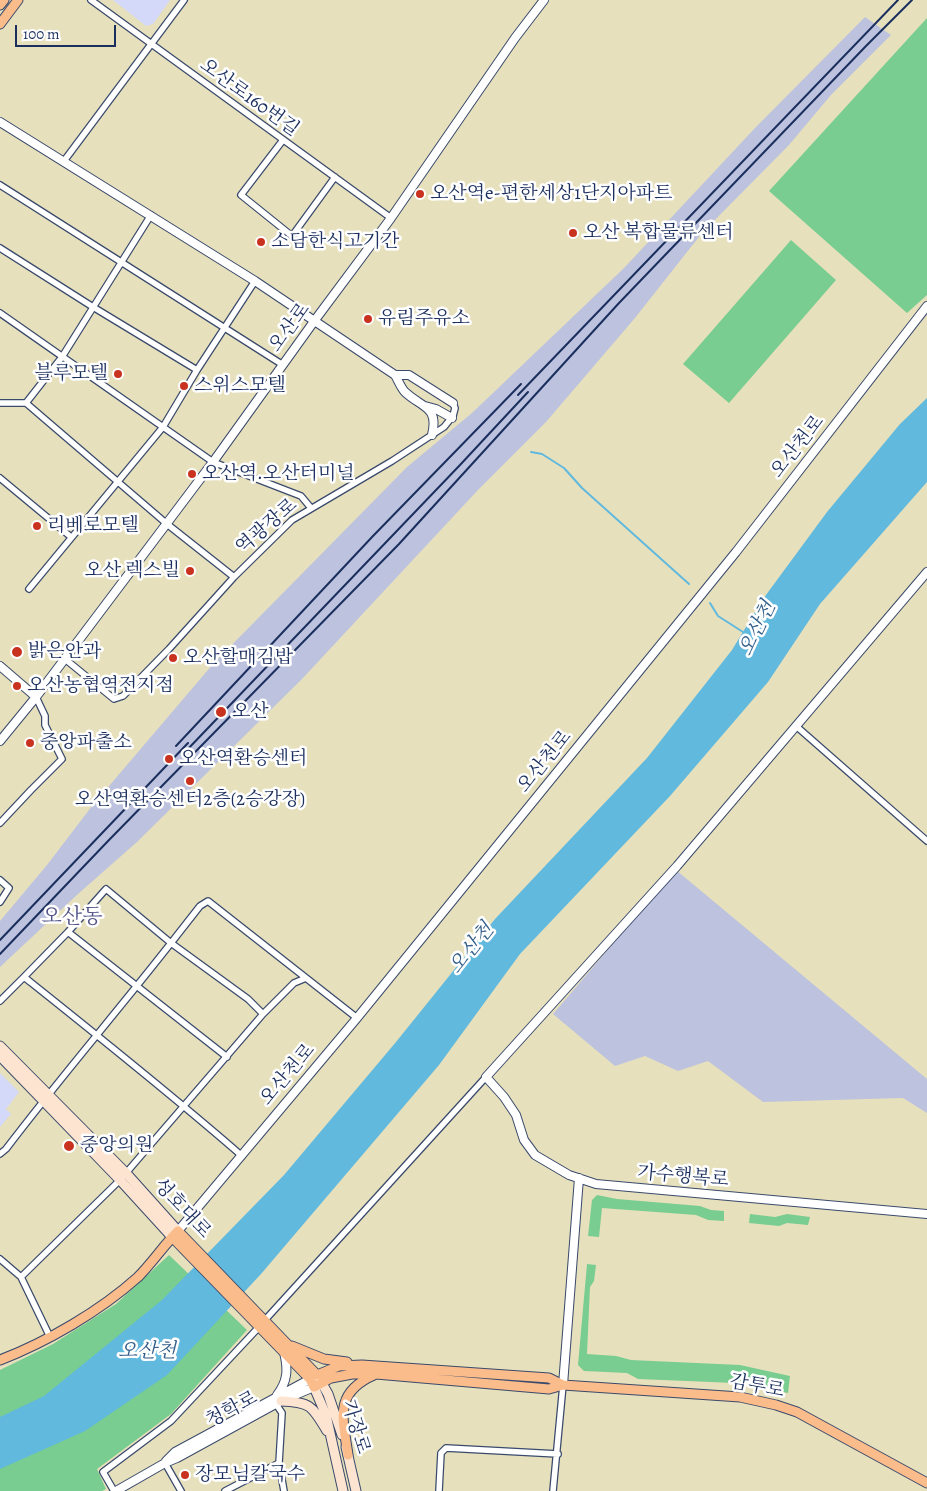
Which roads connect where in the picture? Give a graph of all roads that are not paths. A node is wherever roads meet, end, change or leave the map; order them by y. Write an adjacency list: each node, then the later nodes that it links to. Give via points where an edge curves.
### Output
1 (4, 0): 6 (main road)
2 (91, 0): 8 (street, 오산로160번길)
3 (184, 0): 8 (street)
4 (544, 0): 15 (street, 오산로)
5 (16, 1): 7 (main road)
6 (0, 5)
7 (0, 24)
8 (150, 44): 10 (street, 오산로160번길); 11 (street)
9 (0, 122): 11 (street)
10 (283, 140): 12 (street, 오산로160번길); 12 (street, via 241,195 292,236)
11 (64, 160): 14 (street)
12 (335, 177): 15 (street, 오산로160번길)
13 (0, 185): 17 (street)
14 (151, 215): 17 (street); 18 (street)
15 (391, 218): 22 (street, 오산로)
16 (0, 248): 20 (street)
17 (122, 262): 20 (street); 23 (street)
18 (255, 281): 22 (street); 23 (street)
19 (927, 306): 60 (street, 오산천로, via 736,552)
20 (93, 307): 24 (street); 26 (street)
21 (0, 313): 24 (street)
22 (315, 320): 25 (street, 오산로); 27 (street)
23 (225, 327): 25 (street); 26 (street)
24 (62, 357): 29 (street); 33 (street)
25 (283, 364): 35 (street, 오산로)
26 (197, 370): 33 (street)
27 (395, 375): 30 (street, via 409,375); 31 (street, via 404,391)
28 (0, 403): 29 (street)
29 (26, 403): 37 (street)
30 (453, 403): 32 (street)
31 (425, 406): 32 (street); 34 (street, via 434,416)
32 (452, 418): 34 (street, 역광장로)
33 (163, 427): 35 (street); 37 (street)
34 (432, 435): 38 (street, 역광장로)
35 (213, 462): 38 (street, via 301,496); 39 (street, 오산로)
36 (0, 478): 40 (street)
37 (117, 482): 39 (street); 40 (street)
38 (311, 508): 42 (street, 역광장로, via 292,520)
39 (167, 524): 42 (street); 44 (street, 오산로)
40 (71, 537): 43 (street)
41 (927, 572): 47 (street)
42 (234, 577): 44 (street, 역광장로, via 123,696 114,699)
43 (29, 589)
44 (64, 659): 46 (street, 오산로)
45 (0, 666): 46 (street)
46 (36, 697): 48 (street, 오산로); 49 (street, via 46,716 45,725 62,759)
47 (796, 726): 50 (street); 65 (street, via 677,866)
48 (0, 741)
49 (0, 823)
50 (927, 841)
51 (0, 880): 52 (street, via 9,888)
52 (0, 902)
53 (68, 932): 54 (street, via 106,889); 55 (street); 57 (street)
54 (171, 943): 56 (street, via 200,906 208,901); 57 (street); 59 (street, via 248,999)
55 (24, 978): 58 (street); 61 (street)
56 (306, 978): 59 (street, via 294,983); 60 (street)
57 (137, 986): 61 (street); 64 (street)
58 (0, 1001)
59 (263, 1014): 64 (street)
60 (357, 1018): 69 (street, 오산천로)
61 (98, 1035): 66 (street); 67 (street)
62 (0, 1046): 66 (main road, 성호대로)
63 (0, 1056): 66 (main road, 성호대로)
64 (227, 1057): 67 (street)
65 (486, 1077): 71 (street, 가수행복로, via 516,1115 524,1140 535,1155); 76 (street)
66 (45, 1098): 68 (street); 70 (main road, 성호대로)
67 (185, 1106): 69 (street); 70 (street)
68 (0, 1154)
69 (242, 1156): 73 (street, 오산천로)
70 (123, 1177): 73 (main road, 성호대로); 75 (street)
71 (579, 1178): 72 (street, 가수행복로, via 611,1186); 83 (street)
72 (927, 1214)
73 (178, 1236): 76 (main road, 성호대로); 77 (main road, 오산천로, via 109,1300)
74 (0, 1259): 75 (street)
75 (21, 1277): 77 (street)
76 (260, 1321): 78 (main road, 성호대로); 91 (street, via 171,1420 103,1472)
77 (50, 1337): 79 (main road, 오산천로)
78 (286, 1348): 80 (main road); 82 (main road, 성호대로); 84 (street, via 286,1381)
79 (0, 1360)
80 (362, 1365): 82 (main road, 감투로, via 340,1366); 83 (main road, 감투로, via 549,1378)
81 (376, 1374): 82 (main road, 감투로, via 341,1375); 83 (main road, 감투로, via 549,1388); 87 (main road, via 352,1389 344,1402)
82 (316, 1381): 84 (street, 청학로); 85 (main road, 가장로); 87 (main road, 가장로, via 340,1425)
83 (563, 1385): 86 (street); 90 (main road, 감투로, via 740,1397 776,1405 821,1424)
84 (278, 1401): 85 (main road, via 301,1402 313,1409 327,1430); 88 (street, 청학로, via 175,1452); 89 (street, via 282,1413)
85 (333, 1447): 95 (main road, 가장로)
86 (558, 1454): 97 (street, via 446,1448 441,1453); 98 (street)
87 (348, 1455): 96 (main road, 가장로)
88 (165, 1463): 91 (street, 청학로); 92 (street)
89 (279, 1463): 93 (street); 94 (street)
90 (927, 1483)
91 (115, 1491)
92 (181, 1491)
93 (225, 1491)
94 (284, 1491)
95 (343, 1491)
96 (356, 1491)
97 (439, 1491)
98 (554, 1491)

